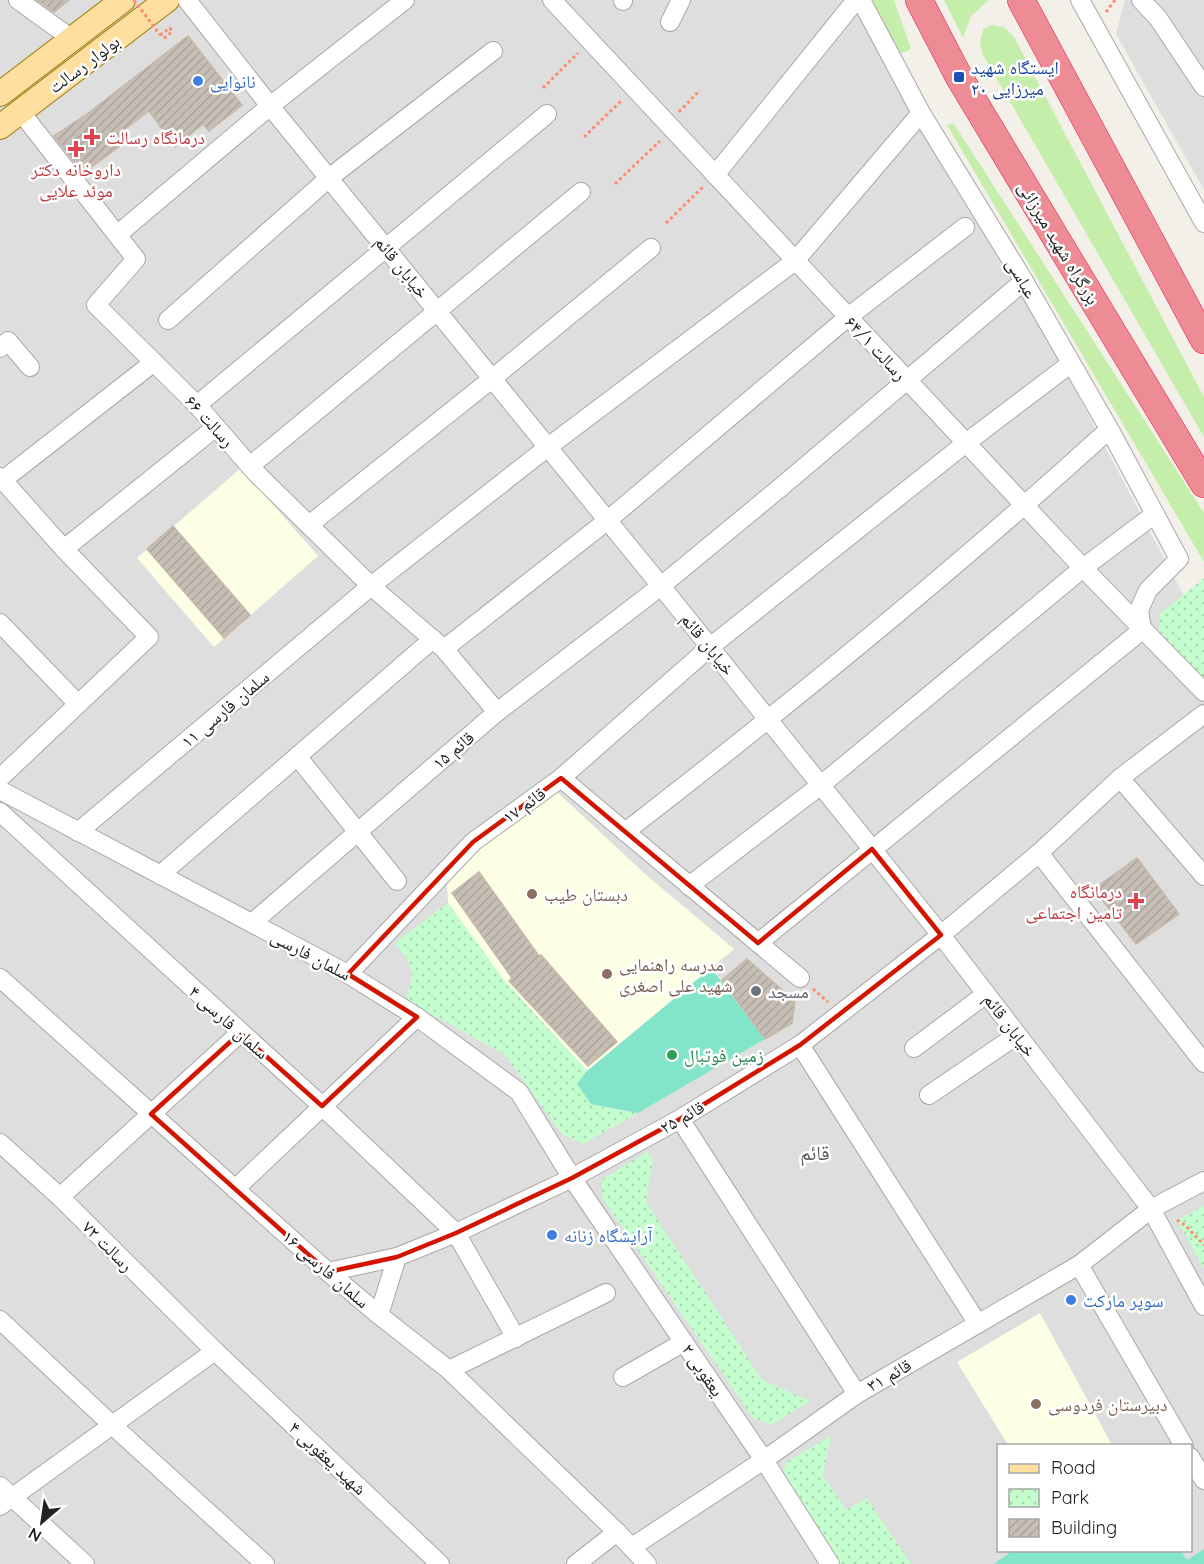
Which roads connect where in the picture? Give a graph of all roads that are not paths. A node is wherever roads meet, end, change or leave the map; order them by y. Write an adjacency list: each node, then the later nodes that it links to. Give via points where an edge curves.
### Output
1 (18, 0): 15 (street)
2 (123, 0): 15 (main road, بولوار رسالت)
3 (167, 0): 20 (main road, بولوار رسالت)
4 (187, 0): 19 (street, خیابان قائم)
5 (405, 0): 19 (street)
6 (552, 0): 24 (street, رسالت ۶۴/۱)
7 (681, 0): 14 (street)
8 (856, 0): 24 (street)
9 (861, 0): 21 (street, عباسی)
10 (919, 0): 51 (highway, بزرگراه شهید میرزائی, via 958,77)
11 (1021, 0): 37 (highway)
12 (1080, 0): 27 (street)
13 (1141, 0): 17 (street, via 1158,18)
14 (670, 22)
15 (72, 39): 18 (main road, بولوار رسالت)
16 (492, 51): 25 (street)
17 (1204, 87)
18 (0, 94)
19 (270, 106): 25 (street, خیابان قائم); 29 (street)
20 (20, 111): 23 (main road, بولوار رسالت); 29 (street, رسالت ۶۶)
21 (921, 113): 32 (street, سلمان فارسی ۱۱); 33 (street, عباسی)
22 (547, 114): 30 (street)
23 (0, 127)
24 (715, 175): 32 (street, رسالت ۶۴/۱)
25 (329, 178): 30 (street, خیابان قائم); 36 (street)
26 (581, 192): 34 (street)
27 (1204, 223)
28 (965, 227): 35 (street)
29 (117, 235): 39 (street, رسالت ۶۶, via 136,260 96,305)
30 (386, 247): 34 (street, خیابان قائم); 44 (street)
31 (651, 248): 42 (street)
32 (795, 261): 35 (street, رسالت ۶۴/۱); 48 (street, سلمان فارسی ۱۱)
33 (1024, 280): 40 (street, عباسی); 43 (street, قائم ۱۵)
34 (438, 312): 42 (street, خیابان قائم); 49 (street)
35 (848, 317): 43 (street, رسالت ۶۴/۱); 54 (street)
36 (168, 320)
37 (1204, 340)
38 (0, 348): 41 (street, via 8,341)
39 (154, 362): 44 (street, رسالت ۶۶); 50 (street)
40 (1070, 364): 47 (street, قائم ۱۷); 53 (street, عباسی)
41 (30, 367)
42 (493, 378): 48 (street, خیابان قائم); 55 (street)
43 (907, 380): 47 (street, رسالت ۶۴/۱); 59 (street, قائم ۱۵)
44 (197, 405): 45 (street, رسالت ۶۶)
45 (216, 427): 49 (street, رسالت ۶۶); 56 (street)
46 (1103, 435): 52 (street)
47 (966, 443): 52 (street, رسالت ۶۴/۱); 63 (street, قائم ۱۷)
48 (548, 447): 54 (street, خیابان قائم); 58 (street, سلمان فارسی ۱۱)
49 (250, 466): 55 (street, رسالت ۶۶)
50 (1, 479): 56 (street)
51 (1204, 484)
52 (1025, 506): 57 (street, رسالت ۶۴/۱); 68 (street)
53 (1155, 514): 57 (street); 61 (street, عباسی, via 1179,559 1148,590 1139,610)
54 (608, 520): 59 (street, خیابان قائم); 62 (street)
55 (309, 525): 58 (street, رسالت ۶۶)
56 (64, 549): 65 (street, via 149,637)
57 (1083, 568): 61 (street, رسالت ۶۴/۱); 73 (street)
58 (371, 586): 62 (street, رسالت ۶۶); 77 (street, سلمان فارسی ۱۱)
59 (661, 586): 63 (street, خیابان قائم); 66 (street, قائم ۱۵)
60 (0, 623): 65 (street)
61 (1142, 630): 64 (street, رسالت ۶۴/۱); 79 (street)
62 (438, 644): 66 (street, رسالت ۶۶); 69 (street)
63 (710, 647): 68 (street, خیابان قائم); 71 (street, قائم ۱۷)
64 (1204, 693)
65 (78, 704): 70 (street)
66 (497, 712): 76 (street, قائم ۱۵)
67 (1204, 714): 72 (street, قائم ۲۵)
68 (769, 720): 73 (street, خیابان قائم); 78 (street)
69 (297, 756): 76 (street); 81 (street)
70 (0, 778)
71 (561, 778): 78 (street); 88 (street, قائم ۱۷, via 473,842)
72 (1120, 778): 80 (street, قائم ۲۵); 82 (street)
73 (821, 785): 79 (street, خیابان قائم); 84 (street)
74 (0, 790): 77 (street, سلمان فارسی)
75 (0, 812): 93 (street, سلمان فارسی ۴)
76 (358, 831): 83 (street); 85 (street, قائم ۱۵)
77 (78, 832): 81 (street, سلمان فارسی)
78 (625, 832): 84 (street)
79 (872, 849): 86 (street, خیابان قائم); 87 (street)
80 (1039, 853): 86 (street, قائم ۲۵); 97 (street)
81 (159, 875): 85 (street, سلمان فارسی)
82 (1204, 876)
83 (397, 881)
84 (689, 886): 87 (street)
85 (252, 923): 88 (street, سلمان فارسی)
86 (941, 935): 91 (street, خیابان قائم); 95 (street, قائم ۲۵)
87 (758, 943): 90 (street)
88 (348, 974): 92 (street, سلمان فارسی)
89 (0, 978): 100 (street, سلمان فارسی ۱۶)
90 (800, 978)
91 (986, 994): 94 (street, خیابان قائم); 96 (street)
92 (417, 1017): 99 (street); 103 (street, سلمان فارسی, via 519,1092)
93 (240, 1033): 99 (street, سلمان فارسی ۴); 100 (street)
94 (1017, 1035): 98 (street); 107 (street, خیابان قائم)
95 (800, 1045): 101 (street, قائم ۲۵); 116 (street)
96 (914, 1047)
97 (1204, 1063)
98 (929, 1095)
99 (322, 1106): 105 (street); 108 (street, سلمان فارسی ۴)
100 (151, 1114): 105 (street, سلمان فارسی ۱۶); 106 (street)
101 (680, 1119): 103 (street, قائم ۲۵); 122 (street)
102 (1, 1145): 106 (street, رسالت ۷۲)
103 (572, 1178): 108 (street, قائم ۲۵); 118 (street, یعقوبی ۲)
104 (1204, 1181): 107 (street, قائم ۳۱)
105 (235, 1189): 111 (street, سلمان فارسی ۱۶)
106 (60, 1197): 119 (street, رسالت ۷۲)
107 (1151, 1209): 110 (street, قائم ۳۱); 113 (street, خیابان قائم)
108 (456, 1233): 109 (street, قائم ۲۵); 117 (street, سلمان فارسی ۴)
109 (397, 1257): 111 (street, قائم ۲۵); 114 (street)
110 (1079, 1266): 116 (street, قائم ۳۱); 124 (street)
111 (328, 1272): 114 (street, سلمان فارسی ۱۶)
112 (606, 1293): 117 (street)
113 (1204, 1306)
114 (379, 1315): 120 (street, سلمان فارسی ۱۶)
115 (0, 1320): 123 (street)
116 (978, 1324): 122 (street, قائم ۳۱)
117 (516, 1338): 120 (street)
118 (684, 1342): 121 (street); 126 (street, یعقوبی ۲)
119 (215, 1351): 123 (street); 133 (street, شهید یعقوبی ۴)
120 (449, 1370): 129 (street, سلمان فارسی ۱۶)
121 (623, 1377)
122 (857, 1394): 126 (street, قائم ۳۱)
123 (111, 1424): 128 (street); 132 (street)
124 (1183, 1444)
125 (1192, 1458): 127 (street)
126 (764, 1460): 130 (street, قائم ۳۱); 136 (street, یعقوبی ۲)
127 (1204, 1480)
128 (4, 1496): 131 (street)
129 (617, 1532): 130 (street, سلمان فارسی ۱۶); 134 (street)
130 (632, 1547): 135 (street, سلمان فارسی ۱۶)
131 (85, 1564)
132 (266, 1564)
133 (440, 1564)
134 (576, 1564)
135 (647, 1564)
136 (830, 1564)

